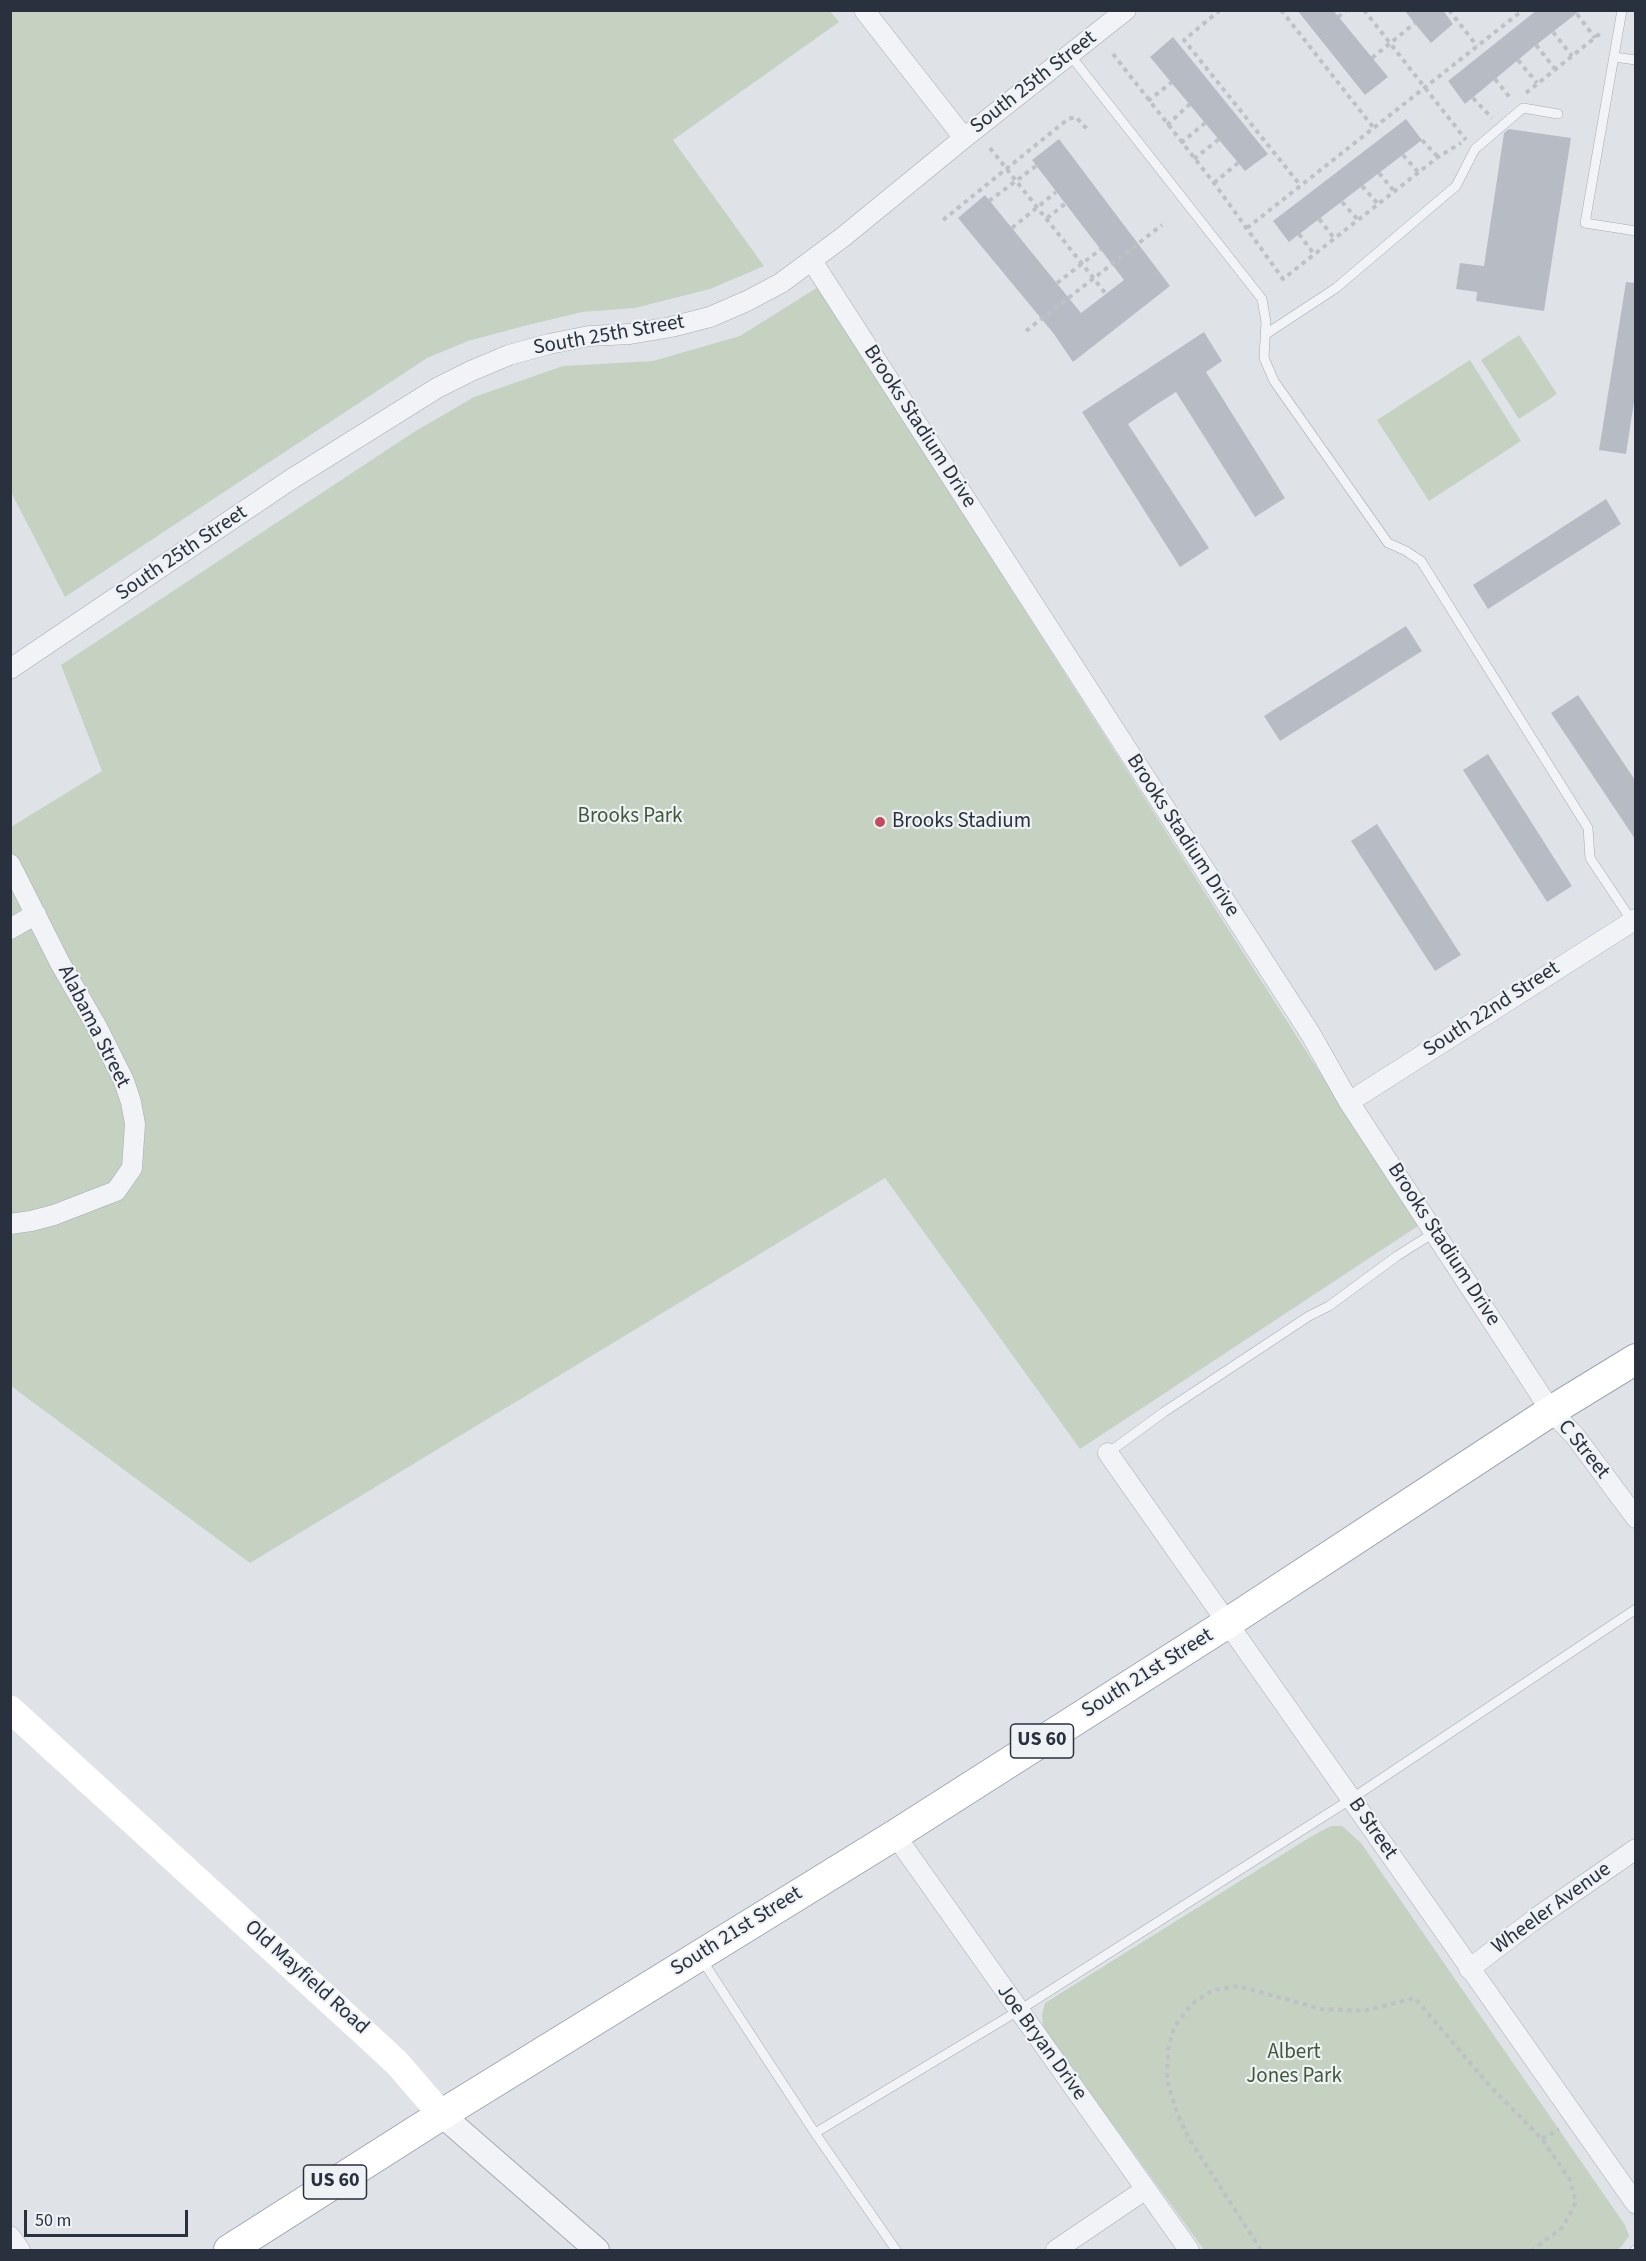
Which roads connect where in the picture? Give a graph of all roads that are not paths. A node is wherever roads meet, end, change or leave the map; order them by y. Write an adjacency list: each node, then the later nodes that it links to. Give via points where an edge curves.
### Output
1 (864, 10): 8 (street)
2 (1126, 10): 4 (street, South 25th Street)
3 (1622, 10): 5 (lane)
4 (1070, 55): 8 (street, South 25th Street); 11 (lane, via 1262,299)
5 (1614, 57): 6 (lane); 9 (lane, via 1585,223)
6 (1635, 60)
7 (1558, 114): 11 (lane, via 1523,108 1475,149 1456,186 1336,288)
8 (964, 138): 10 (street, South 25th Street)
9 (1635, 231)
10 (812, 261): 12 (street, South 25th Street, via 781,283 710,317 549,344 509,355 436,388 290,480); 17 (street, Brooks Stadium Drive, via 1310,1033)
11 (1266, 334): 15 (lane, via 1264,358 1274,381 1388,543 1421,561 1588,828 1590,858)
12 (10, 669)
13 (10, 864): 14 (street, Alabama Street)
14 (36, 914): 16 (street); 18 (street, Alabama Street, via 124,1081 135,1124 132,1168 116,1191 54,1215)
15 (1634, 920): 17 (street, South 22nd Street)
16 (10, 930)
17 (1349, 1102): 19 (street, Brooks Stadium Drive)
18 (10, 1224)
19 (1435, 1232): 21 (street, Brooks Stadium Drive); 22 (lane)
20 (1635, 1359): 21 (main road, South 21st Street / US 60)
21 (1551, 1411): 23 (street, C Street, via 1575,1436); 25 (main road, South 21st Street / US 60)
22 (1108, 1453): 25 (street, B Street)
23 (1635, 1518)
24 (1635, 1609): 27 (lane)
25 (1229, 1622): 27 (street, B Street); 28 (main road, South 21st Street / US 60)
26 (10, 1709): 33 (main road, Old Mayfield Road, via 398,2063)
27 (1351, 1798): 31 (street, B Street); 32 (lane)
28 (895, 1835): 30 (main road, South 21st Street / US 60); 32 (street, Joe Bryan Drive)
29 (1635, 1849): 31 (street, Wheeler Avenue)
30 (699, 1956): 33 (main road, South 21st Street / US 60); 34 (lane)
31 (1469, 1969): 36 (street, B Street)
32 (1018, 2011): 34 (lane); 35 (street, Joe Bryan Drive)
33 (442, 2115): 39 (main road, US 60); 40 (street, Old Mayfield Road)
34 (815, 2133): 41 (lane)
35 (1146, 2189): 42 (street); 43 (street, Joe Bryan Drive)
36 (1635, 2204)
37 (10, 2236): 38 (street)
38 (20, 2250)
39 (229, 2250)
40 (597, 2250)
41 (896, 2250)
42 (1056, 2250)
43 (1189, 2250)

